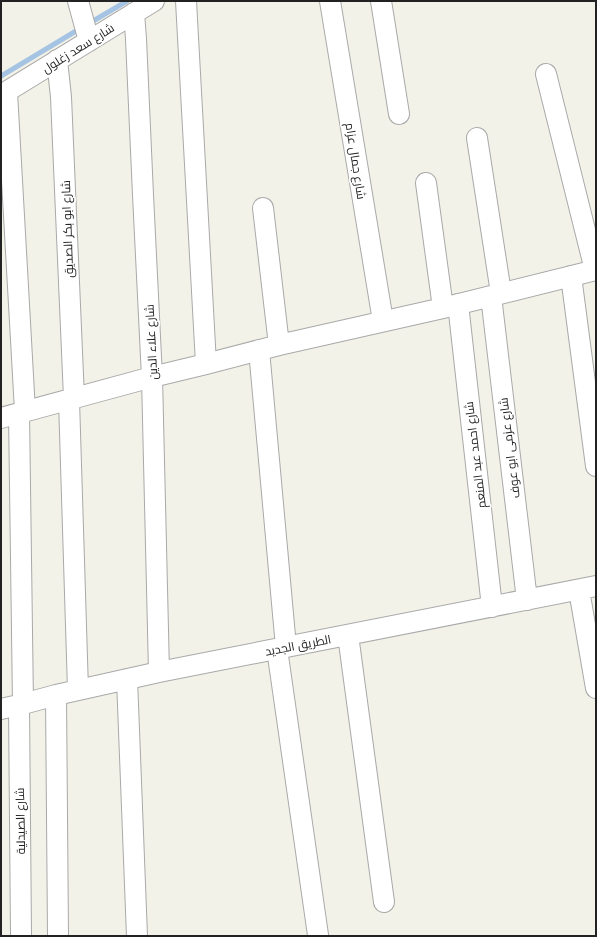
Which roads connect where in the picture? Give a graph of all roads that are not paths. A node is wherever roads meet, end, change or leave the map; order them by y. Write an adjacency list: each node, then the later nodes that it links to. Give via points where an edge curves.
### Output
1 (154, 1): 6 (street, شارع سعد زغلول)
2 (186, 1): 22 (street)
3 (330, 1): 19 (street, شارع جمال عزام)
4 (381, 1): 11 (street)
5 (80, 9): 7 (street)
6 (134, 13): 7 (street, شارع سعد زغلول); 23 (street, شارع علاء الدين)
7 (89, 40): 8 (street, شارع سعد زغلول)
8 (57, 60): 10 (street, شارع سعد زغلول); 24 (street, شارع ابو بكر الصديق, via 61,105)
9 (546, 74): 15 (street)
10 (4, 94): 25 (street, شارع الصيدلية)
11 (399, 114)
12 (477, 138): 17 (street, شارع عزمى ابو عوف)
13 (426, 183): 18 (street, شارع احمد عبد المنعم)
14 (263, 208): 20 (street)
15 (595, 270): 16 (street)
16 (571, 276): 17 (street); 26 (street)
17 (496, 295): 18 (street); 28 (street, شارع عزمى ابو عوف)
18 (450, 306): 19 (street); 29 (street, شارع احمد عبد المنعم)
19 (383, 321): 20 (street)
20 (279, 345): 21 (street)
21 (259, 350): 22 (street); 31 (street)
22 (206, 364): 23 (street)
23 (152, 377): 24 (street); 32 (street, شارع علاء الدين)
24 (71, 399): 25 (street); 35 (street, شارع ابو بكر الصديق)
25 (15, 414): 37 (street, شارع الصيدلية)
26 (596, 466)
27 (588, 588): 28 (street, الطريق الجديد); 34 (street)
28 (527, 600): 29 (street, الطريق الجديد)
29 (492, 607): 30 (street, الطريق الجديد)
30 (348, 635): 31 (street, الطريق الجديد); 38 (street)
31 (282, 648): 32 (street, الطريق الجديد); 39 (street)
32 (159, 672): 33 (street, الطريق الجديد)
33 (127, 679): 35 (street, الطريق الجديد); 42 (street)
34 (596, 688)
35 (78, 690): 36 (street, الطريق الجديد)
36 (56, 695): 37 (street, الطريق الجديد); 41 (street)
37 (14, 706): 40 (street, شارع الصيدلية)
38 (384, 902)
39 (318, 935)
40 (21, 936)
41 (58, 936)
42 (137, 936)

